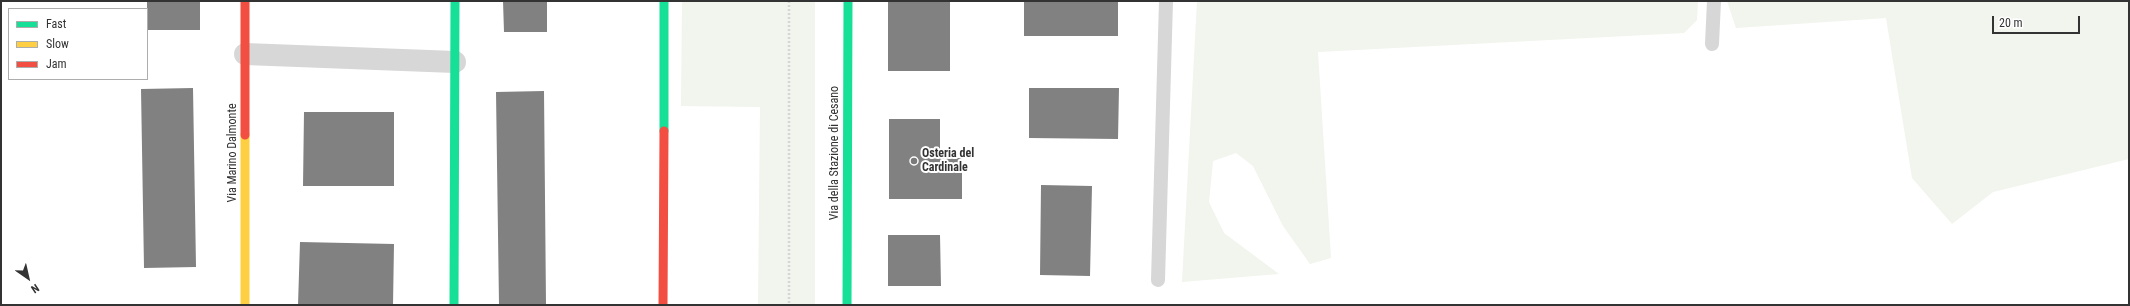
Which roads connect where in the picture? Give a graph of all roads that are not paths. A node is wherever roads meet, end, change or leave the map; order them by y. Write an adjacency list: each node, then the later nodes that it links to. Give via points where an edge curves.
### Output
1 (245, 1): 8 (street, Via Marino Dalmonte)
2 (455, 1): 9 (street)
3 (664, 1): 13 (street)
4 (848, 1): 14 (street, Via della Stazione di Cesano)
5 (1166, 1): 10 (lane)
6 (1714, 1): 7 (lane)
7 (1712, 44)
8 (245, 54): 9 (street); 11 (street, Via Marino Dalmonte)
9 (455, 62): 12 (street)
10 (1158, 280)
11 (246, 305)
12 (454, 305)
13 (663, 305)
14 (847, 305)

